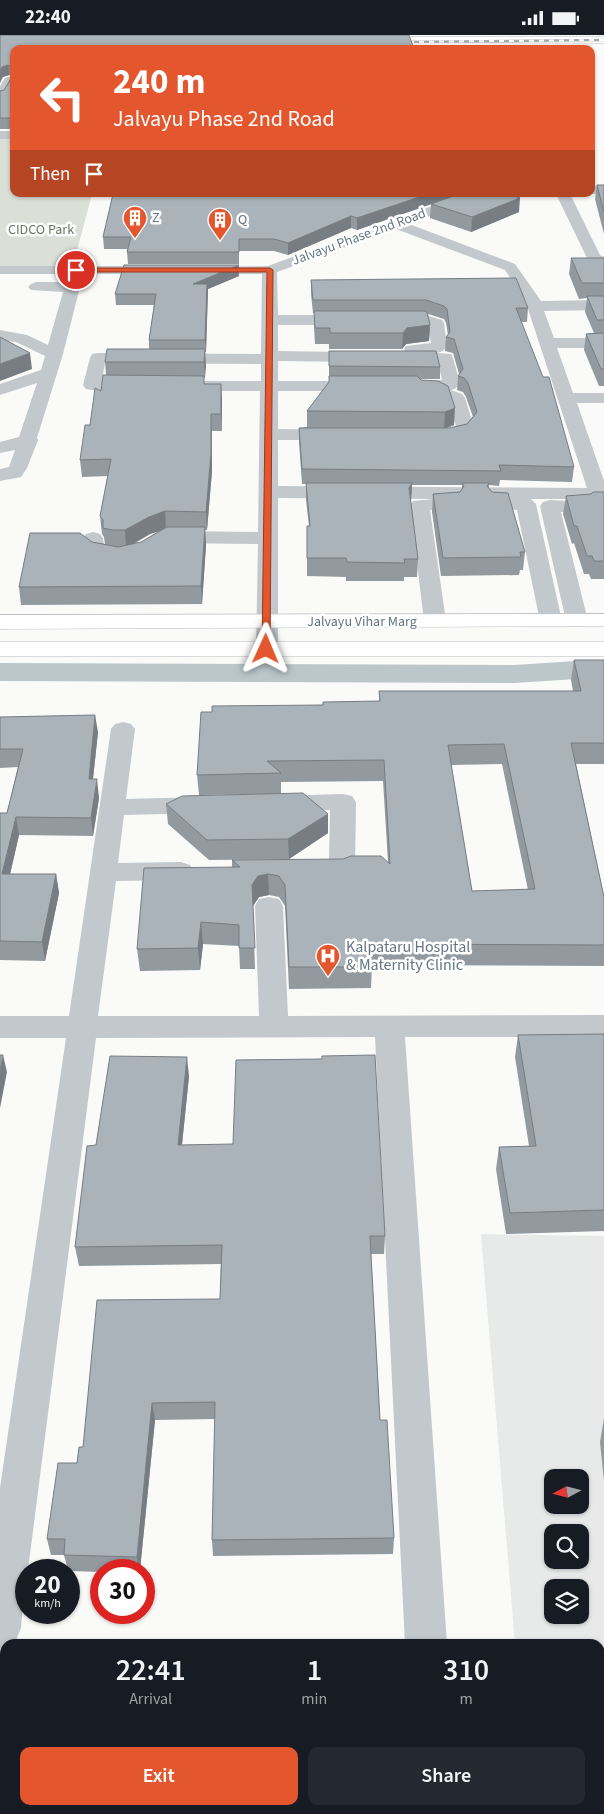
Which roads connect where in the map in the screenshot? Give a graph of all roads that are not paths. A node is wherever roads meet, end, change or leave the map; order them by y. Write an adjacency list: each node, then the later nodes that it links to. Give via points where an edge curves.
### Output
1 (359, 40): 2 (main road)
2 (560, 40): 3 (main road); 4 (main road)
3 (604, 40)
4 (591, 45)
5 (8, 80): 6 (street)
6 (0, 97)
7 (468, 197): 9 (street, Jalvayu Phase 2nd Road)
8 (564, 197): 10 (street, via 594,258)
9 (394, 223): 15 (street, Jalvayu Phase 2nd Road); 20 (street, via 510,267)
10 (604, 262)
11 (0, 269): 12 (street)
12 (76, 270): 13 (street); 17 (street)
13 (171, 270)
14 (190, 270): 15 (street, Jalvayu Phase 2nd Road)
15 (270, 270): 21 (street)
16 (9, 286): 17 (street)
17 (72, 287): 26 (street)
18 (565, 305): 19 (street); 20 (street); 22 (street)
19 (604, 305)
20 (534, 306): 24 (street)
21 (269, 320): 27 (street); 27 (street, via 431,321 436,323 439,346 432,349)
22 (575, 330): 24 (street); 25 (street)
23 (2, 334): 26 (street, via 33,343)
24 (547, 343): 36 (street)
25 (604, 343)
26 (54, 354): 30 (street)
27 (268, 355): 28 (street); 29 (street); 33 (street)
28 (294, 356): 32 (street); 34 (street, via 445,358 449,385)
29 (216, 359): 31 (street); 31 (street, via 98,359 92,385)
30 (49, 373): 35 (street); 41 (street)
31 (216, 386): 33 (street)
32 (296, 386): 33 (street); 34 (street)
33 (268, 389): 34 (street); 38 (street)
34 (386, 389): 40 (street, via 440,391 456,399 465,427 460,432 455,435)
35 (0, 390)
36 (568, 398): 37 (street); 44 (street, via 588,437 599,494)
37 (604, 398)
38 (269, 434): 39 (street); 44 (street)
39 (350, 435)
40 (416, 436)
41 (29, 439): 42 (street); 43 (street, via 14,473)
42 (0, 447)
43 (0, 475)
44 (268, 492): 47 (street)
45 (604, 505): 51 (street, via 550,506)
46 (93, 538): 47 (street, via 92,549 108,556 133,555 167,537)
47 (268, 538): 53 (street)
48 (604, 620): 51 (main road, Jalvayu Vihar Marg)
49 (435, 621): 50 (main road, Jalvayu Vihar Marg); 50 (street, via 420,505 526,504); 53 (main road, Jalvayu Vihar Marg)
50 (551, 621): 51 (main road, Jalvayu Vihar Marg)
51 (577, 621)
52 (0, 622): 53 (main road, Jalvayu Vihar Marg)
53 (267, 622): 55 (street)
54 (0, 649): 55 (main road, Jalvayu Vihar Marg)
55 (266, 649): 56 (main road, Jalvayu Vihar Marg)
56 (604, 649)
57 (123, 729): 60 (street)
58 (256, 804): 61 (street, via 343,802 342,869)
59 (228, 805): 60 (street)
60 (113, 807): 63 (street)
61 (293, 870)
62 (206, 871): 63 (street)
63 (104, 872): 67 (street)
64 (269, 906): 68 (street)
65 (389, 1026): 68 (street); 69 (street); 71 (street)
66 (0, 1027): 67 (street)
67 (84, 1027): 68 (street); 70 (street)
68 (274, 1027)
69 (604, 1027)
70 (0, 1628)
71 (426, 1639)

